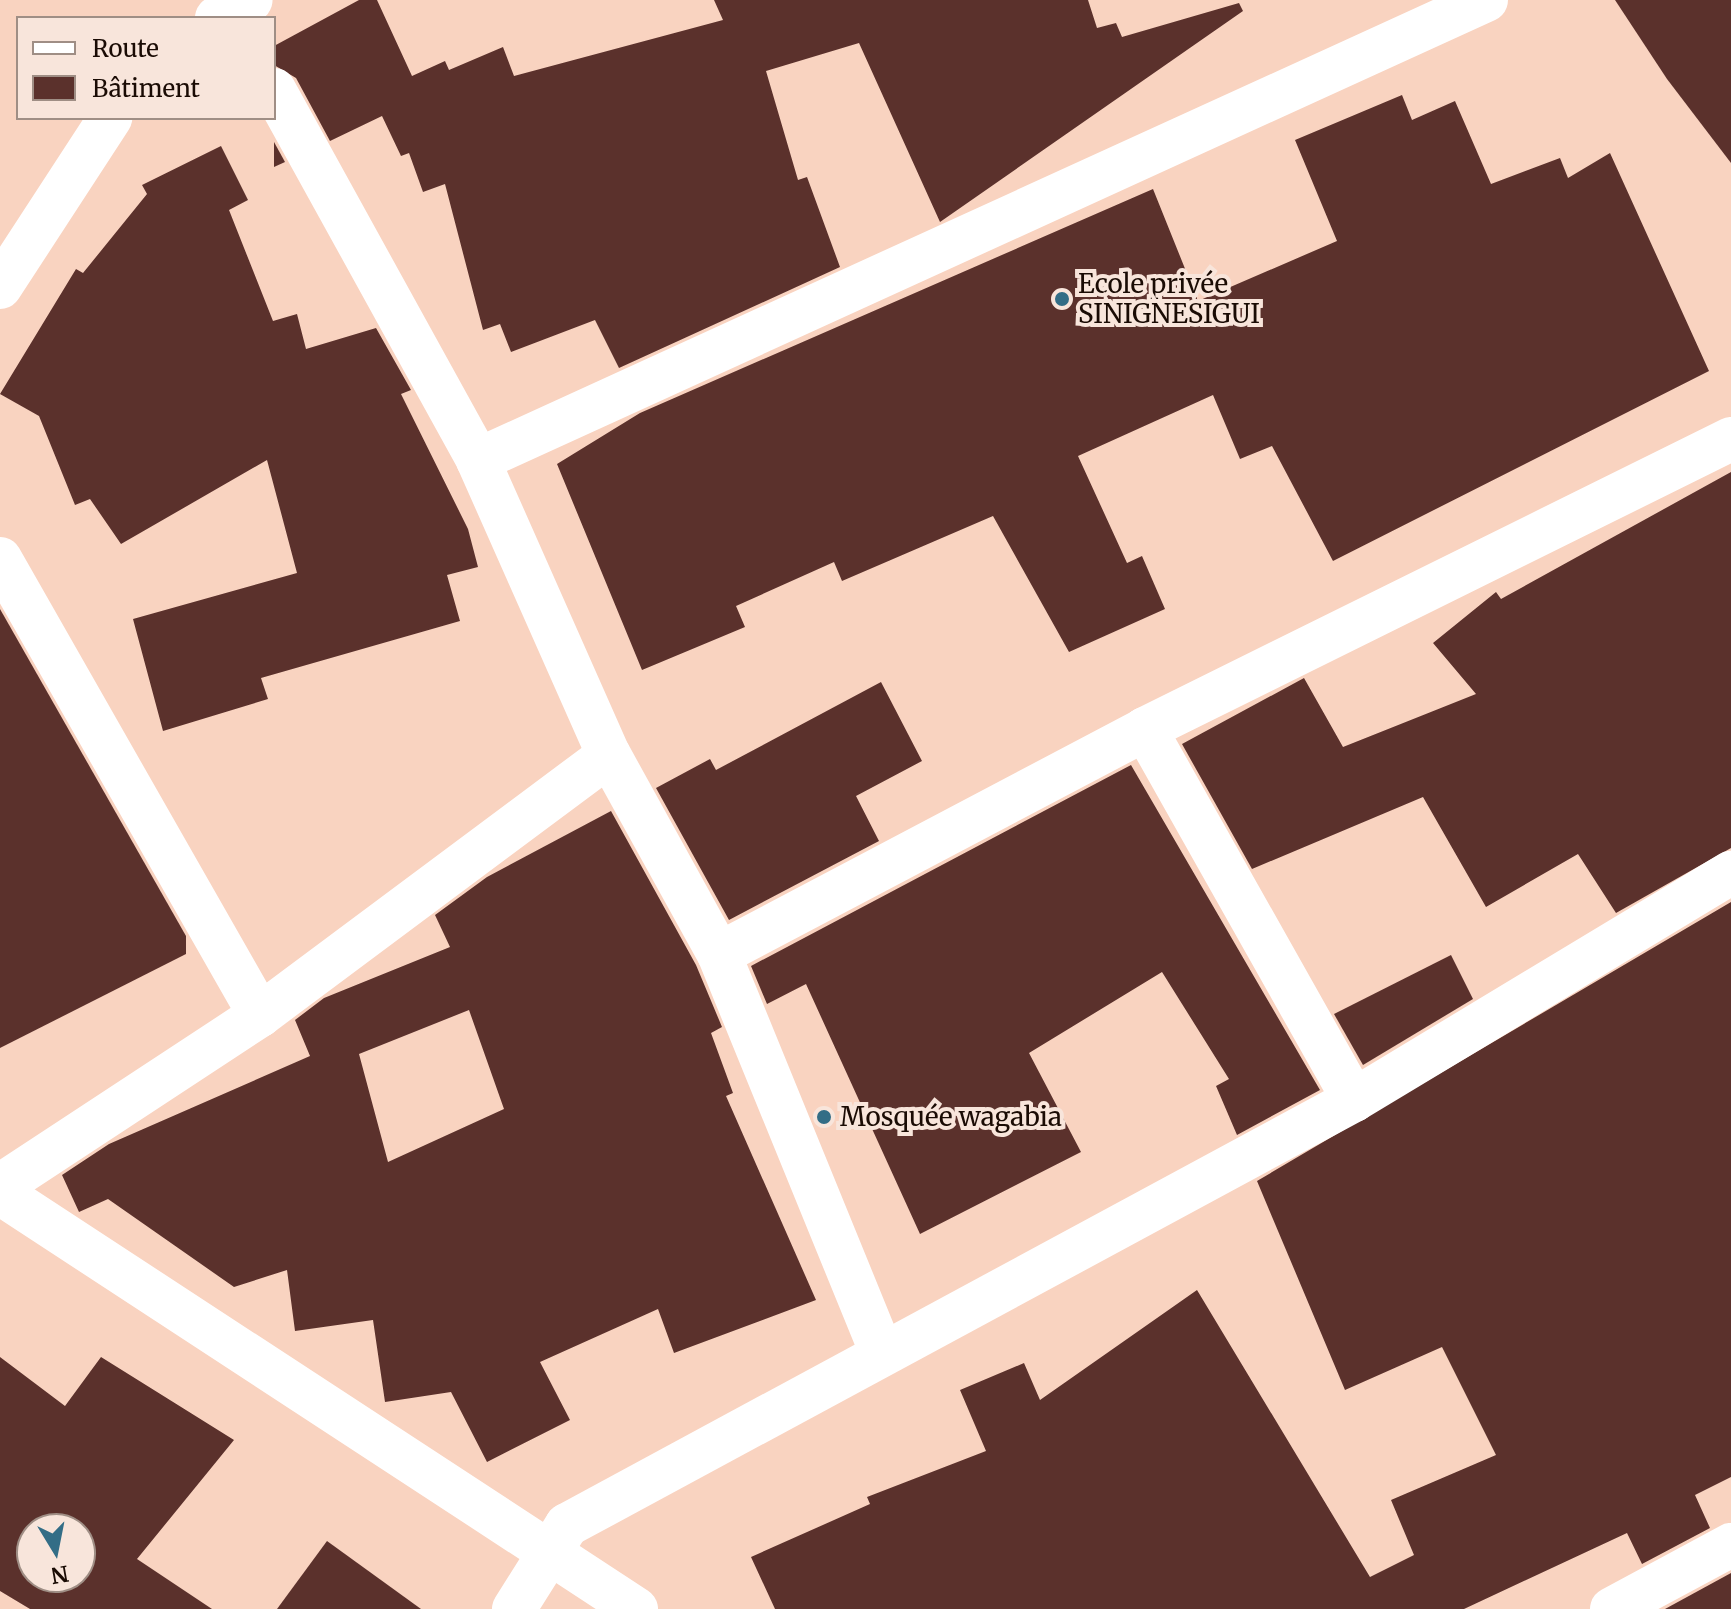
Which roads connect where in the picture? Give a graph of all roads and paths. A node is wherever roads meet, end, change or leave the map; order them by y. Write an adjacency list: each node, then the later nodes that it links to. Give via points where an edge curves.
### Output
1 (1486, 0): 6 (street)
2 (276, 94): 6 (street)
3 (109, 120): 4 (street)
4 (0, 287)
5 (1731, 439): 8 (street)
6 (478, 460): 9 (street)
7 (0, 559): 12 (street)
8 (1145, 729): 11 (street); 13 (street)
9 (609, 755): 11 (street); 12 (street)
10 (1731, 873): 13 (street)
11 (719, 954): 16 (street)
12 (260, 1015): 14 (street)
13 (1354, 1100): 16 (street)
14 (0, 1186)
15 (0, 1193): 18 (street)
16 (881, 1351): 18 (street, via 567,1525)
17 (1731, 1545): 21 (street)
18 (550, 1553): 19 (street); 20 (street)
19 (514, 1609)
20 (636, 1609)
21 (1612, 1609)

